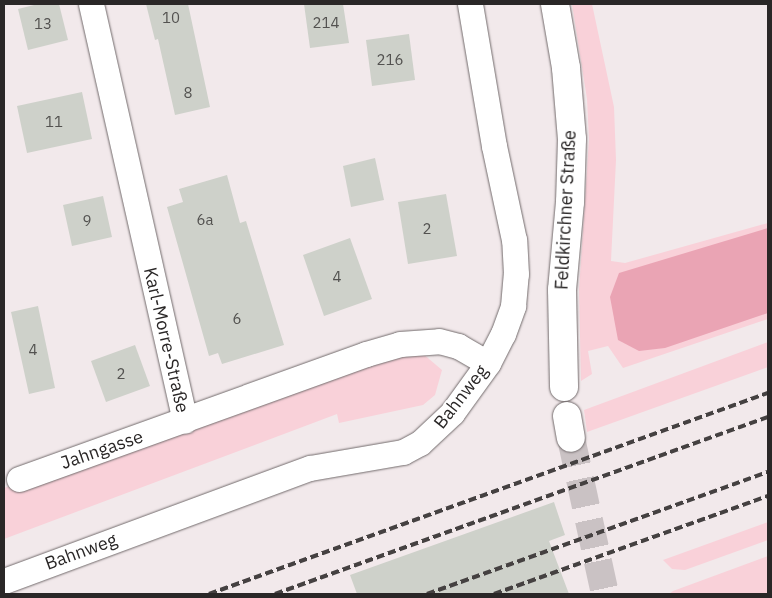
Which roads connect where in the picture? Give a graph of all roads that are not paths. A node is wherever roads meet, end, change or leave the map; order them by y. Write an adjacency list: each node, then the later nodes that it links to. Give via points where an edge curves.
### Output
1 (91, 4): 6 (street, Karl-Morre-Straße)
2 (470, 4): 4 (street, Bahnweg, via 514,240 513,306)
3 (555, 4): 5 (street, Feldkirchner Straße, via 566,68 572,139 562,290)
4 (488, 362): 6 (street, Karl-Morre-Straße, via 458,346 439,342 400,344); 8 (street, Bahnweg, via 436,431 403,452 310,468)
5 (564, 387)
6 (185, 421): 7 (street, Jahngasse)
7 (19, 479)
8 (4, 581)

